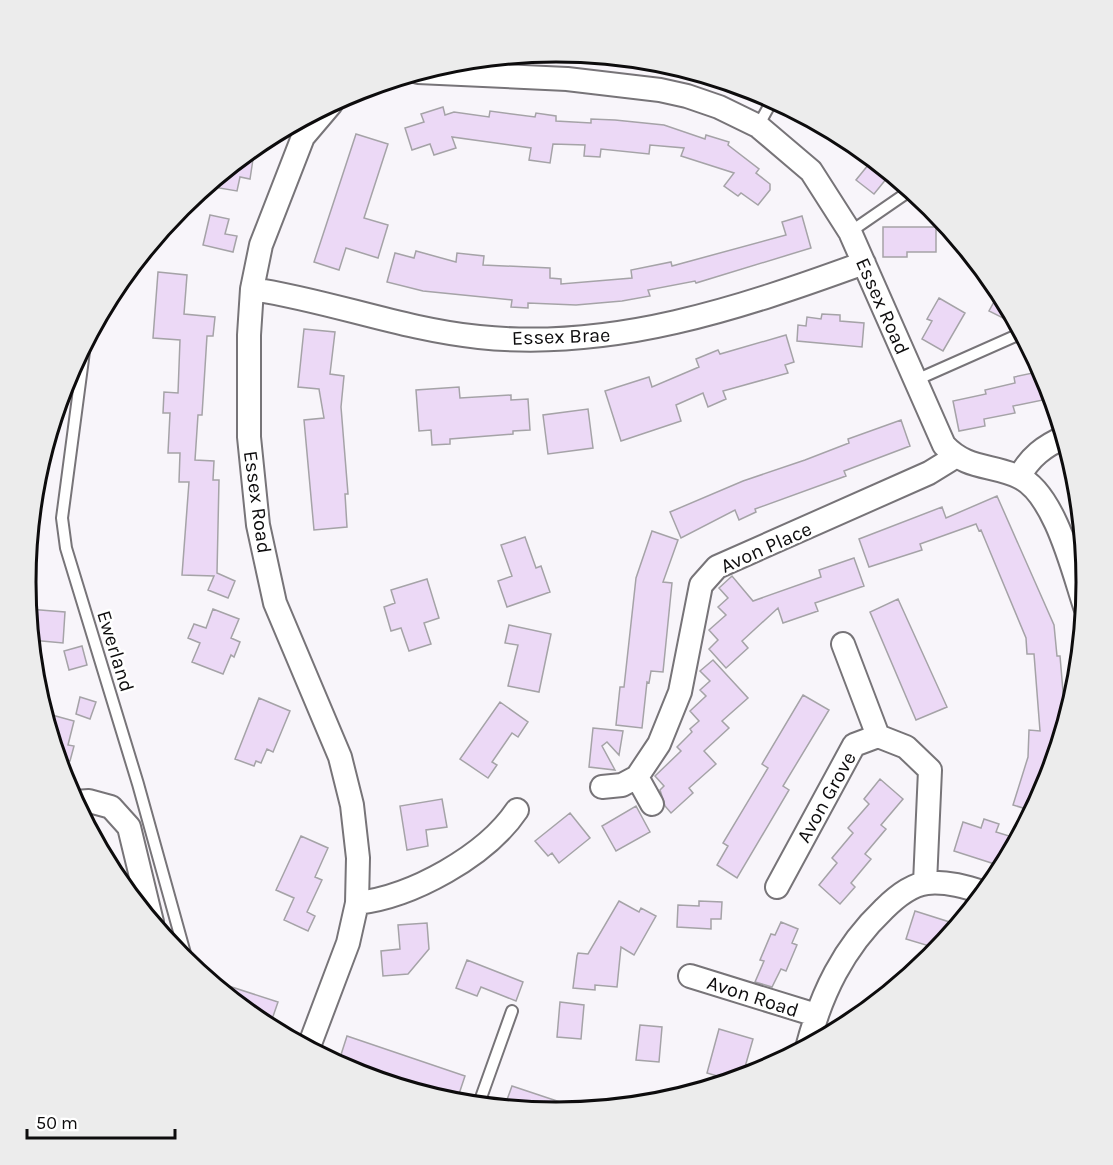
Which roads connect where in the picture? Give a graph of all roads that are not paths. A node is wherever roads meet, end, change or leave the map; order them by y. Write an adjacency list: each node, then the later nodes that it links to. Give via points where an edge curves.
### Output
1 (487, 67): 4 (street, Essex Road, via 660,90 718,107)
2 (768, 108): 4 (lane)
3 (317, 121): 8 (street, Essex Road, via 303,137 261,245)
4 (758, 126): 6 (street, Essex Road, via 811,171)
5 (904, 195): 6 (lane, Essex Road)
6 (850, 232): 7 (street, Essex Road)
7 (864, 263): 8 (street, Essex Brae, via 747,304 657,328 534,339 478,337 408,326); 11 (street, Essex Road)
8 (252, 289): 26 (street, Essex Road, via 249,437 258,525 274,603 340,757 352,805 358,858)
9 (1015, 336): 11 (lane)
10 (81, 371): 28 (lane, Ewerland, via 62,518 66,548)
11 (916, 380): 13 (street, Essex Road, via 944,444)
12 (1057, 440): 14 (street, via 1028,461)
13 (955, 457): 14 (street); 18 (street, Avon Place, via 929,473 717,567 701,585 680,692 659,744)
14 (1019, 477): 15 (street, via 1048,506)
15 (1076, 565)
16 (844, 652): 17 (street, Avon Grove)
17 (878, 736): 23 (street, Avon Grove, via 854,745); 24 (street, Avon Grove, via 906,747 930,770)
18 (637, 777): 19 (street, via 622,785); 21 (street)
19 (602, 787)
20 (85, 801): 27 (street, via 111,807 129,827)
21 (652, 804)
22 (517, 810): 26 (street, via 505,828 440,877)
23 (786, 880)
24 (925, 883): 25 (street, Avon Road, via 960,884); 31 (street, Avon Road, via 898,895 861,931 836,967)
25 (976, 890)
26 (357, 903): 33 (street, Essex Road, via 348,943)
27 (148, 904)
28 (183, 945)
29 (690, 976): 31 (street, Avon Road)
30 (512, 1011): 34 (lane)
31 (816, 1015): 32 (street, Avon Road)
32 (810, 1037)
33 (311, 1041)
34 (480, 1097)

